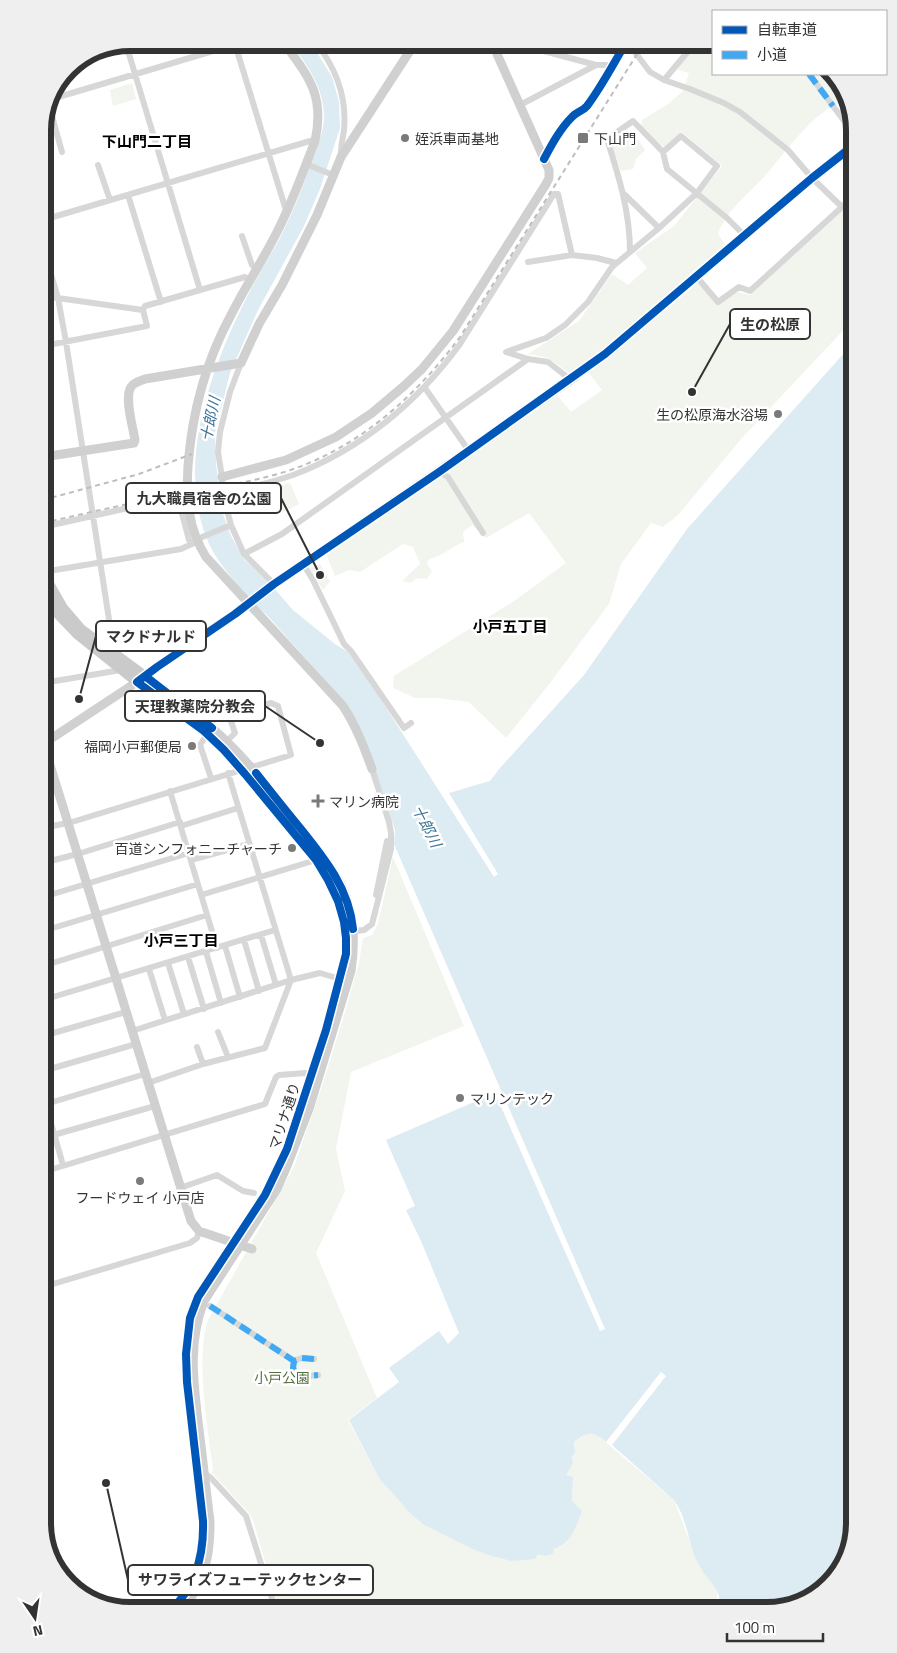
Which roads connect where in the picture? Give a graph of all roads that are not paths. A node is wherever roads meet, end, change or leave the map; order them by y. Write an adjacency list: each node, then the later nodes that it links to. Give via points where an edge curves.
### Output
1 (128, 51): 14 (street)
2 (211, 51): 14 (street)
3 (239, 51): 25 (street)
4 (290, 51): 21 (street, via 315,93 319,114)
5 (323, 51): 26 (street, via 342,94 344,131)
6 (410, 51): 26 (street)
7 (496, 51): 18 (street)
8 (544, 51): 12 (street)
9 (622, 51): 13 (street)
10 (633, 51): 16 (street, via 650,72)
11 (688, 51): 16 (street)
12 (596, 65): 13 (street); 18 (street)
13 (612, 65): 27 (street, via 586,108 573,115 560,130)
14 (135, 74): 17 (street); 32 (street)
15 (810, 75): 20 (street)
16 (664, 80): 31 (street, via 699,92 740,112 788,150)
17 (59, 97)
18 (520, 105): 27 (street)
19 (53, 118): 23 (street)
20 (845, 122)
21 (315, 141): 25 (street); 29 (street)
22 (846, 150): 31 (street)
23 (62, 152)
24 (663, 152): 33 (street, via 666,170); 33 (street, via 681,136 717,166); 34 (street, via 633,121 607,139)
25 (268, 153): 32 (street); 39 (street)
26 (341, 157): 30 (street)
27 (544, 159): 69 (street, via 549,170 546,184 453,330 416,375 372,414 336,437 286,460)
28 (98, 165): 36 (street)
29 (307, 165): 30 (street); 39 (street)
30 (331, 174): 60 (street, via 317,215)
31 (812, 178): 38 (street); 43 (street)
32 (167, 183): 35 (street); 52 (street)
33 (697, 193): 41 (street); 43 (street)
34 (624, 194): 41 (street); 44 (street)
35 (128, 195): 36 (street); 55 (street)
36 (110, 200): 40 (street)
37 (846, 203): 38 (street)
38 (842, 207): 50 (street, via 750,291 739,288 718,302)
39 (288, 209): 48 (street)
40 (51, 218)
41 (660, 228): 44 (street)
42 (242, 236): 48 (street)
43 (745, 236): 50 (street)
44 (630, 252): 47 (street)
45 (572, 255): 46 (street); 47 (street); 63 (street, via 558,194 554,194 460,344)
46 (528, 262)
47 (616, 263): 59 (street, via 588,302 565,325 546,338 506,352)
48 (256, 268): 51 (street)
49 (51, 274): 54 (street)
50 (696, 276): 62 (street)
51 (250, 280): 52 (street, via 245,277); 61 (street, via 227,321)
52 (200, 290): 55 (street)
53 (51, 297): 54 (street)
54 (58, 298): 56 (street); 57 (street)
55 (161, 302): 56 (street, via 145,306)
56 (143, 310): 57 (street, via 147,326)
57 (66, 342): 58 (street); 65 (street)
58 (51, 345)
59 (528, 359): 62 (street, via 548,362); 64 (street)
60 (240, 364): 61 (street); 69 (street, via 220,432 218,452)
61 (209, 368): 65 (street, via 135,382 128,400 134,443); 75 (street, via 192,425 188,479 189,514)
62 (570, 380): 66 (street)
63 (425, 388): 64 (street); 70 (street, via 372,433 347,449 292,475)
64 (446, 418): 66 (street); 76 (street, via 282,534)
65 (84, 451): 67 (street); 71 (street)
66 (469, 451): 68 (street)
67 (51, 456)
68 (439, 472): 74 (street, via 448,478); 78 (street)
69 (222, 477): 70 (street)
70 (222, 495): 73 (street)
71 (94, 515): 72 (street); 75 (street, via 171,501 180,506 189,540); 77 (street)
72 (51, 525)
73 (229, 526): 75 (street); 76 (street)
74 (483, 533)
75 (197, 541): 77 (street, via 181,549); 83 (street, via 206,557)
76 (244, 554): 80 (street)
77 (101, 562): 79 (street); 84 (street, via 113,645)
78 (303, 564): 80 (street); 90 (street, via 344,644 404,728)
79 (51, 571)
80 (274, 584): 83 (street)
81 (51, 586): 84 (main road, via 63,608 81,629)
82 (51, 604): 85 (main road, via 77,634)
83 (247, 604): 86 (street); 96 (street, via 343,706 356,728)
84 (111, 650): 86 (main road)
85 (122, 669): 86 (main road); 87 (street)
86 (141, 679): 89 (street, マリナ通り); 91 (street, マリナ通り); 92 (street)
87 (51, 681)
88 (229, 715): 89 (street); 93 (street, via 235,733); 95 (street, via 271,703 278,706 291,755)
89 (206, 722): 93 (street, マリナ通り)
90 (411, 724)
91 (207, 734): 95 (street, マリナ通り); 98 (street, via 200,745)
92 (51, 740)
93 (227, 741): 95 (street, マリナ通り)
94 (51, 768): 101 (street)
95 (246, 768): 97 (street); 107 (street, マリナ通り); 118 (street, マリナ通り, via 320,853 338,879)
96 (372, 769): 118 (street, via 389,822 391,848 372,924 369,928)
97 (228, 773): 98 (street); 100 (street)
98 (211, 778): 99 (street)
99 (170, 791): 101 (street); 102 (street)
100 (238, 808): 102 (street); 104 (street)
101 (68, 822): 103 (street); 105 (street)
102 (180, 824): 105 (street); 106 (street)
103 (51, 826)
104 (249, 844): 106 (street); 109 (street)
105 (77, 854): 108 (street); 111 (street)
106 (190, 856): 110 (street); 111 (street)
107 (316, 860): 109 (street); 130 (street, マリナ通り, via 338,901 344,922 346,954)
108 (51, 861)
109 (259, 877): 113 (street); 117 (street)
110 (198, 884): 113 (street); 115 (street)
111 (87, 885): 112 (street); 115 (street)
112 (51, 895)
113 (201, 895): 114 (street)
114 (207, 915): 122 (street); 123 (street)
115 (97, 916): 116 (street); 122 (street)
116 (51, 929)
117 (275, 930): 119 (street); 131 (street)
118 (354, 931): 162 (street, マリナ通り, via 350,971 293,1154 276,1189)
119 (261, 935): 120 (street); 132 (street)
120 (244, 940): 121 (street); 133 (street)
121 (225, 946): 123 (street); 134 (street)
122 (106, 947): 127 (street); 129 (street)
123 (217, 948): 124 (street)
124 (206, 952): 125 (street); 136 (street)
125 (188, 957): 126 (street); 137 (street)
126 (168, 963): 128 (street); 139 (street)
127 (51, 964)
128 (149, 969): 129 (street); 140 (street)
129 (116, 978): 135 (street); 138 (street)
130 (340, 979): 131 (street, via 320,972); 149 (street, マリナ通り)
131 (291, 980): 132 (street); 146 (street, via 264,1048)
132 (276, 985): 133 (street)
133 (258, 991): 134 (street)
134 (240, 997): 136 (street)
135 (51, 998)
136 (222, 1003): 137 (street)
137 (204, 1009): 139 (street)
138 (126, 1012): 141 (street); 143 (street)
139 (184, 1014): 140 (street)
140 (166, 1020): 141 (street)
141 (132, 1031): 144 (street)
142 (218, 1032): 146 (street)
143 (51, 1033)
144 (136, 1044): 148 (street); 150 (street)
145 (197, 1047): 147 (street)
146 (228, 1057): 147 (street)
147 (204, 1064): 150 (street)
148 (51, 1068)
149 (310, 1074): 156 (street, via 279,1075 265,1104); 162 (street, マリナ通り, via 292,1135 274,1178)
150 (147, 1079): 151 (street); 152 (street)
151 (51, 1103)
152 (155, 1106): 154 (street); 156 (street)
153 (51, 1125): 154 (street)
154 (54, 1134): 155 (street); 157 (street)
155 (51, 1135)
156 (164, 1135): 157 (street); 159 (street)
157 (63, 1165): 158 (street)
158 (51, 1169)
159 (180, 1188): 160 (street, via 217,1175 243,1191); 161 (street, via 191,1221)
160 (254, 1193)
161 (199, 1232): 162 (street); 164 (street, via 190,1244)
162 (236, 1244): 163 (street); 169 (street, マリナ通り, via 197,1320 194,1381); 170 (street, マリナ通り, via 198,1297 190,1318 187,1382 204,1542 199,1567)
163 (252, 1249)
164 (51, 1284)
165 (210, 1306): 167 (street)
166 (314, 1359): 167 (street)
167 (294, 1361): 168 (street, via 298,1377)
168 (318, 1375)
169 (204, 1473): 171 (street, マリナ通り, via 210,1543 205,1569); 172 (street, via 246,1516)
170 (180, 1602)
171 (189, 1602)
172 (272, 1602)

